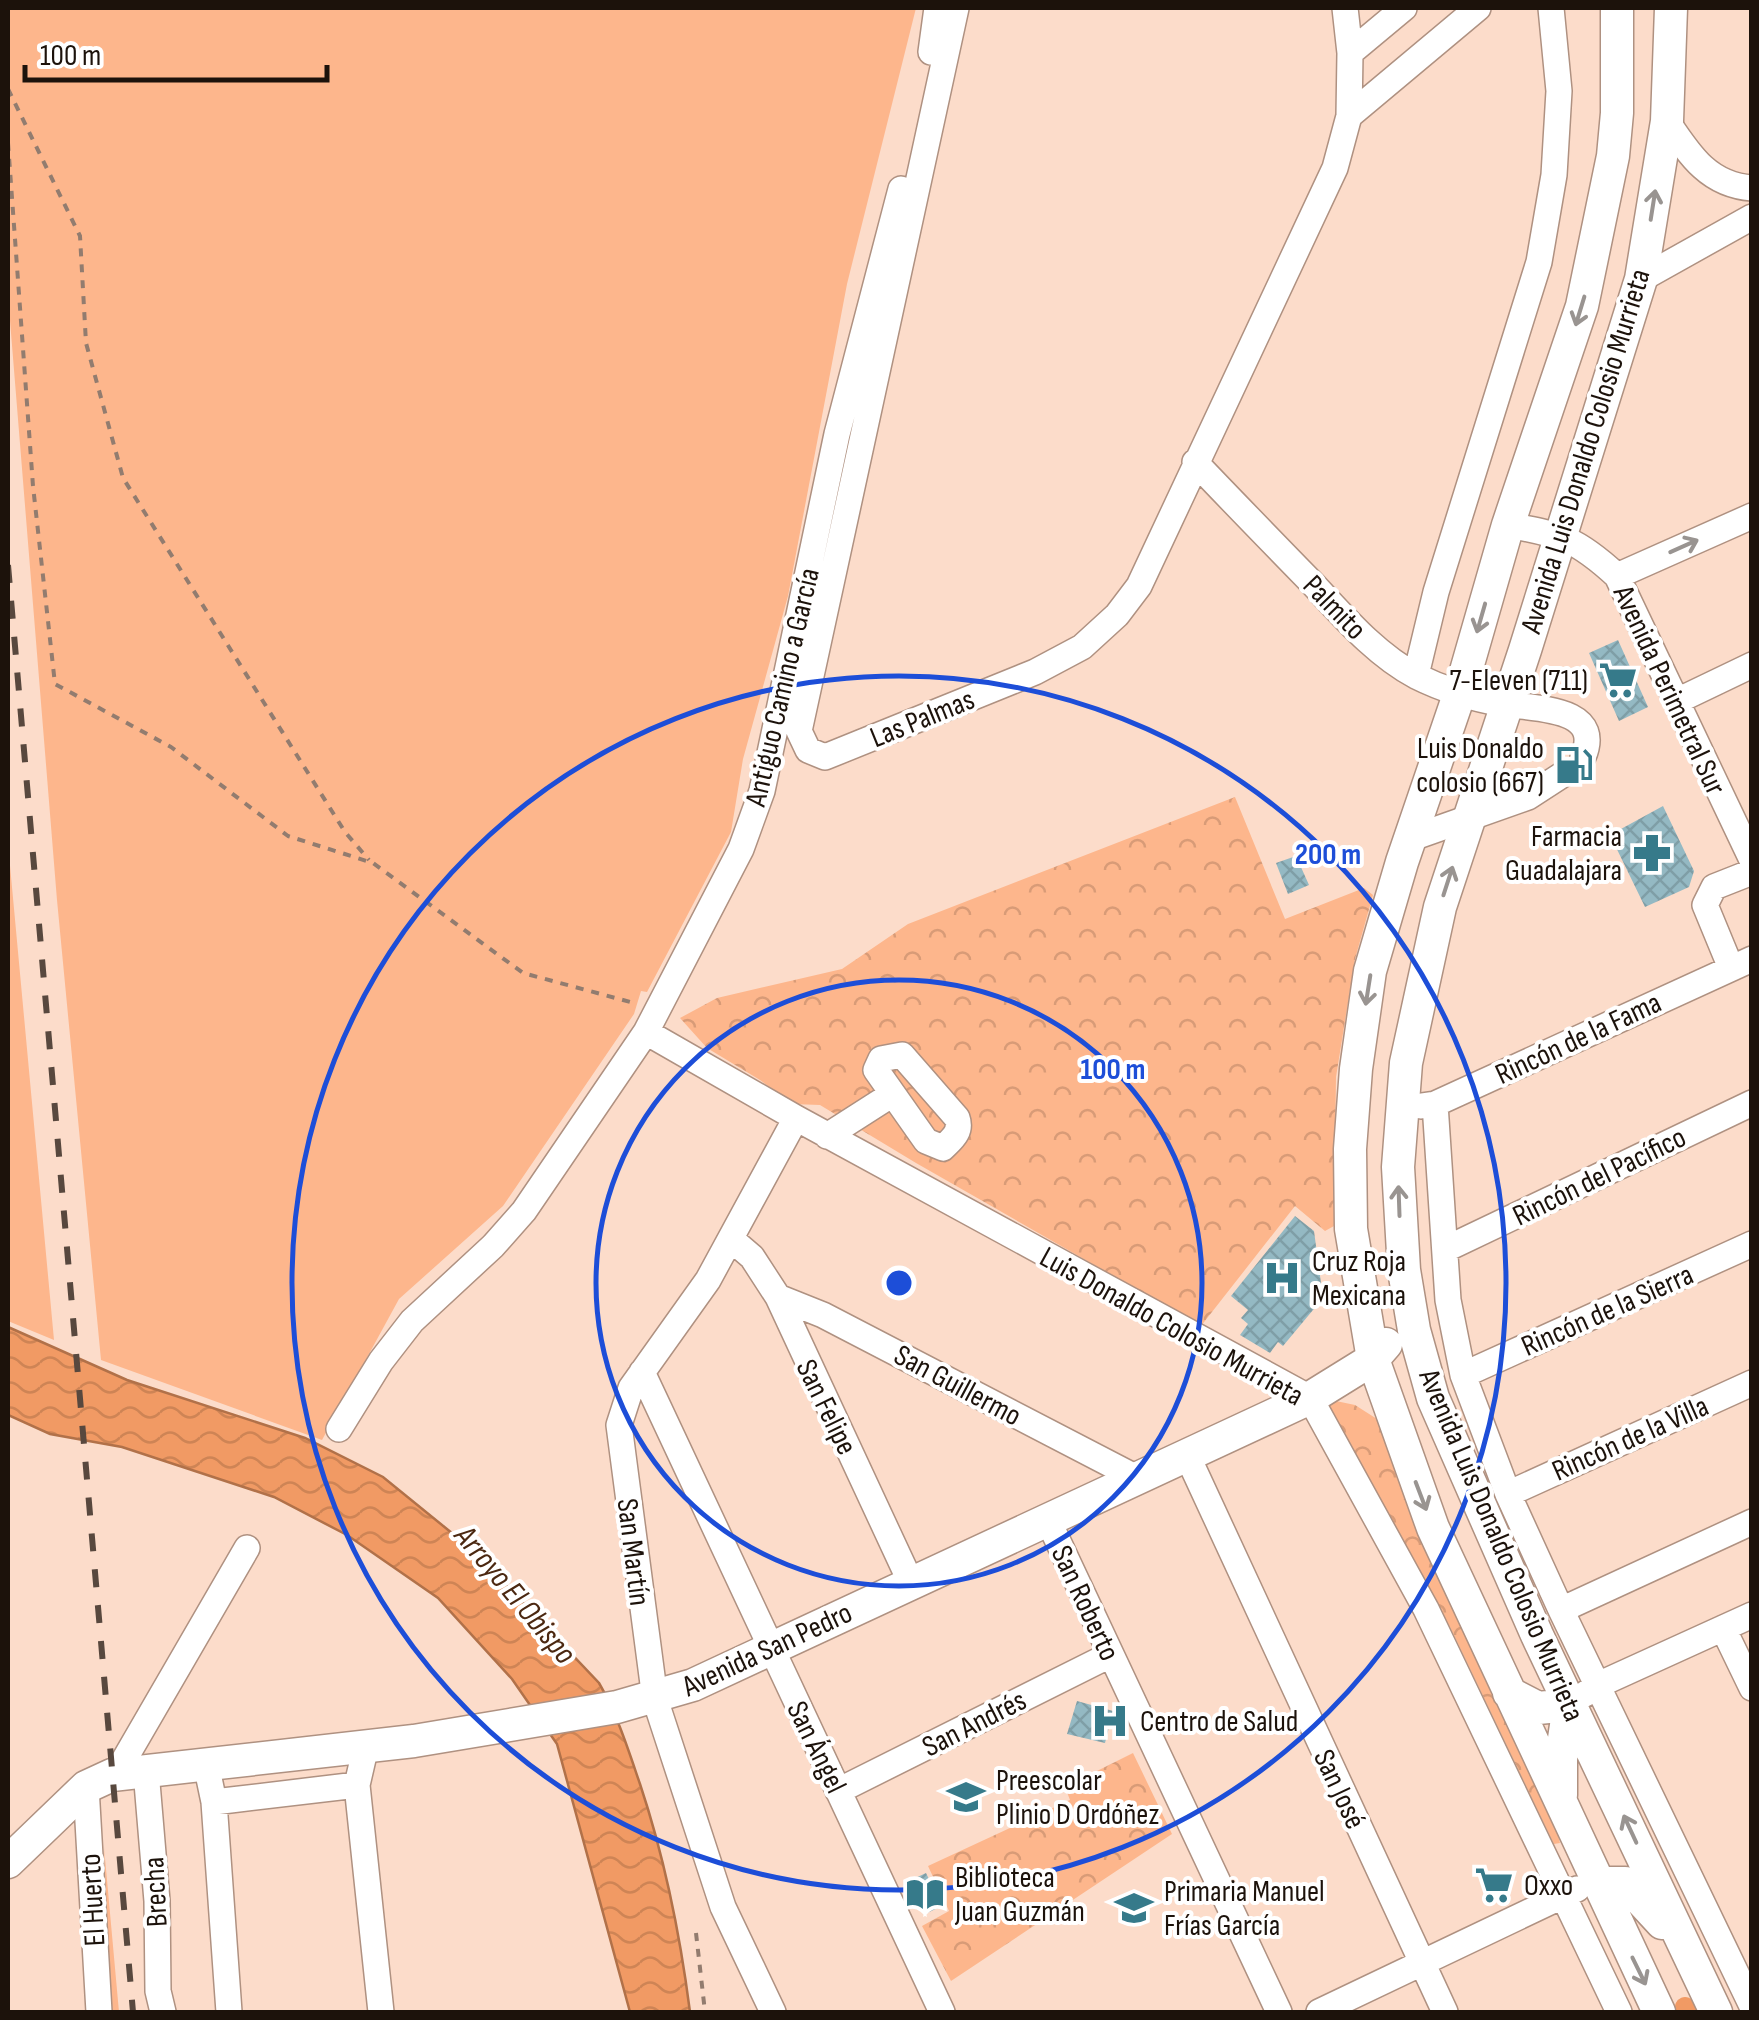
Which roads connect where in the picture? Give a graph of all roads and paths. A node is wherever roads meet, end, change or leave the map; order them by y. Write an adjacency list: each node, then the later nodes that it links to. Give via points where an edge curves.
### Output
1 (937, 8): 34 (street, Antiguo Camino a García, via 926,90 837,434 762,792 741,848)
2 (956, 8): 17 (street, Las Palmas, via 799,731 808,750 825,757 1082,647 1139,586)
3 (1346, 8): 9 (street, Las Palmas)
4 (1404, 8): 9 (street)
5 (1478, 8): 11 (street)
6 (1551, 8): 23 (street, via 1559,91 1539,262)
7 (1617, 8): 19 (main road, Avenida Luis Donaldo Colosio Murrieta, one-way to 19, via 1617,114 1606,202 1582,306)
8 (1671, 8): 12 (main road, Avenida Luis Donaldo Colosio Murrieta)
9 (1350, 53): 11 (street, Las Palmas)
10 (8, 89): 31 (path, via 80,236 86,343 122,478 345,832)
11 (1349, 116): 17 (street, Las Palmas, via 1335,168)
12 (1667, 121): 14 (street, via 1710,176); 16 (main road, Avenida Luis Donaldo Colosio Murrieta, one-way to 12)
13 (8, 143): 31 (path, via 32,486 55,684 171,747 288,836)
14 (1752, 188)
15 (1752, 217): 16 (street)
16 (1641, 279): 20 (main road, Avenida Luis Donaldo Colosio Murrieta)
17 (1195, 462): 23 (street, Palmito, via 1371,645)
18 (1752, 516): 21 (street, one-way to 18)
19 (1508, 525): 20 (street, Avenida Perimetral Sur); 24 (main road, Avenida Luis Donaldo Colosio Murrieta, one-way to 24)
20 (1560, 534): 21 (street, Avenida Perimetral Sur); 26 (main road, Avenida Luis Donaldo Colosio Murrieta)
21 (1617, 576): 25 (street, Avenida Perimetral Sur)
22 (1752, 665): 25 (street)
23 (1416, 676): 24 (street, Palmito)
24 (1460, 692): 26 (street, Palmito); 29 (main road, Avenida Luis Donaldo Colosio Murrieta)
25 (1677, 701): 28 (street, Avenida Perimetral Sur)
26 (1507, 705): 27 (main road, Avenida Luis Donaldo Colosio Murrieta); 27 (street, Palmito, via 1565,714 1588,741 1574,765 1528,798)
27 (1469, 818): 29 (street); 38 (main road, Avenida Luis Donaldo Colosio Murrieta, one-way to 27, via 1426,960)
28 (1742, 819): 30 (street, Avenida Perimetral Sur)
29 (1412, 838): 46 (main road, Avenida Luis Donaldo Colosio Murrieta, one-way to 46, via 1370,971 1350,1149 1351,1229)
30 (1752, 860)
31 (372, 863): 34 (path, via 523,973)
32 (1752, 872): 33 (street, via 1714,888 1704,905)
33 (1741, 964): 37 (street, Rincón de la Fama)
34 (652, 1021): 39 (street, Luis Donaldo Colosio Murrieta); 51 (street, Antiguo Camino a García, via 524,1211 412,1321)
35 (891, 1095): 40 (street)
36 (1752, 1103): 43 (street, Rincón del Pacífico)
37 (1434, 1104): 38 (street, Rincón de la Fama); 43 (street)
38 (1402, 1110): 44 (main road, Avenida Luis Donaldo Colosio Murrieta, one-way to 38)
39 (796, 1118): 40 (street, Luis Donaldo Colosio Murrieta); 41 (street, San Martín)
40 (827, 1136): 50 (street, Luis Donaldo Colosio Murrieta)
41 (732, 1239): 45 (street, San Felipe); 47 (street, San Martín)
42 (1752, 1244): 48 (street, Rincón de la Sierra)
43 (1446, 1249): 48 (street)
44 (1402, 1251): 46 (main road, via 1392,1282 1392,1334); 68 (main road, Avenida Luis Donaldo Colosio Murrieta, via 1432,1398)
45 (778, 1298): 53 (street, San Guillermo, via 823,1314); 58 (street, San Felipe)
46 (1373, 1359): 50 (main road, Avenida San Pedro); 66 (main road, Avenida Luis Donaldo Colosio Murrieta, one-way to 66, via 1433,1528)
47 (642, 1372): 62 (street, San Ángel); 67 (street, San Martín, via 619,1425)
48 (1463, 1375): 54 (street)
49 (1752, 1383): 54 (street, Rincón de la Villa)
50 (1310, 1398): 52 (main road, Avenida San Pedro); 78 (street, Luis Donaldo Colosio Murrieta, via 1426,1609)
51 (340, 1430)
52 (1187, 1455): 53 (main road, Avenida San Pedro); 81 (street, San José)
53 (1135, 1477): 55 (main road, Avenida San Pedro)
54 (1508, 1494): 59 (street)
55 (1048, 1520): 58 (main road, Avenida San Pedro); 63 (street, San Roberto)
56 (1752, 1522): 59 (street)
57 (247, 1548): 71 (street)
58 (912, 1583): 62 (main road, Avenida San Pedro)
59 (1561, 1610): 64 (street)
60 (1752, 1615): 61 (street)
61 (1723, 1628): 64 (street); 65 (street)
62 (770, 1649): 67 (main road, Avenida San Pedro); 73 (street, San Ángel)
63 (1110, 1654): 73 (street, San Andrés); 90 (street, San Roberto)
64 (1598, 1685): 68 (street); 82 (street)
65 (1752, 1688)
66 (1509, 1693): 68 (main road, via 1538,1708); 74 (main road, Avenida Luis Donaldo Colosio Murrieta)
67 (655, 1699): 69 (main road, Avenida San Pedro); 88 (street, San Martín, via 723,1907)
68 (1569, 1705): 74 (main road); 80 (main road, Avenida Luis Donaldo Colosio Murrieta, one-way to 68)
69 (366, 1746): 70 (main road, Avenida San Pedro); 72 (street)
70 (206, 1764): 71 (main road, Avenida San Pedro); 75 (street)
71 (115, 1777): 76 (main road); 83 (street, El Huerto); 84 (street, Brecha, via 157,1901)
72 (357, 1785): 75 (street); 86 (street)
73 (838, 1791): 89 (street, San Ángel)
74 (1560, 1801): 77 (main road, Avenida Luis Donaldo Colosio Murrieta)
75 (214, 1802): 85 (street)
76 (8, 1862)
77 (1596, 1883): 78 (street); 80 (main road, via 1625,1883); 94 (main road, Avenida Luis Donaldo Colosio Murrieta, one-way to 94)
78 (1564, 1893): 81 (street); 93 (street, Luis Donaldo Colosio Murrieta)
79 (696, 1933): 87 (path)
80 (1681, 1938): 95 (main road, Avenida Luis Donaldo Colosio Murrieta)
81 (1420, 1964): 91 (street); 92 (street, San José)
82 (1752, 2006)
83 (98, 2012)
84 (163, 2012)
85 (229, 2012)
86 (380, 2012)
87 (704, 2012)
88 (773, 2012)
89 (942, 2012)
90 (1279, 2012)
91 (1319, 2012)
92 (1444, 2012)
93 (1620, 2012)
94 (1658, 2012)
95 (1716, 2012)

